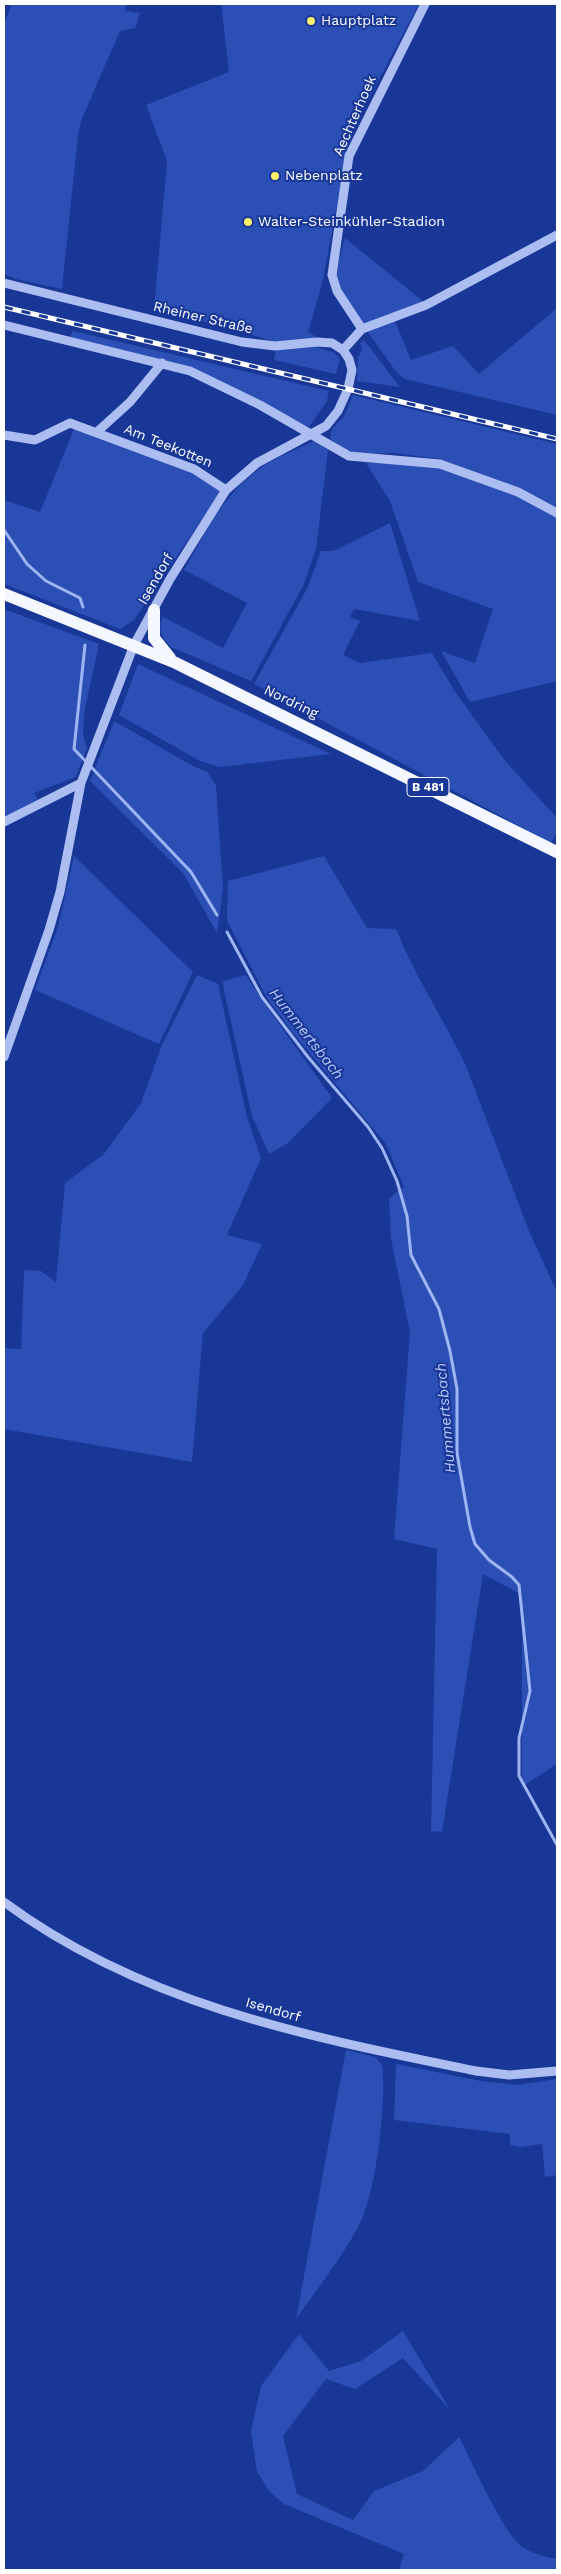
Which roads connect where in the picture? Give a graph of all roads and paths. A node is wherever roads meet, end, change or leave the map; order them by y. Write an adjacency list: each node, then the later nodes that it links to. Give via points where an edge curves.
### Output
1 (426, 4): 5 (street, Aechterhoek, via 349,156 332,275 337,292)
2 (557, 235): 5 (street, via 426,305)
3 (4, 283): 6 (street, Rheiner Straße, via 242,342 274,346 316,342 332,344)
4 (4, 325): 7 (street)
5 (362, 330): 6 (street)
6 (343, 350): 9 (street, Isendorf, via 352,370 342,402 326,426)
7 (162, 363): 8 (street, via 130,402); 9 (street, via 199,375)
8 (97, 432): 10 (street, Am Teekotten, via 70,423 35,440); 11 (street, Am Teekotten, via 194,469)
9 (313, 434): 11 (street, Isendorf, via 257,463); 12 (street, via 359,459 402,459 440,464 518,492)
10 (4, 435)
11 (226, 490): 14 (street, Isendorf)
12 (557, 513)
13 (4, 594): 15 (main road, Nordring / B 481)
14 (154, 610): 15 (street, Isendorf); 16 (main road, via 154,638)
15 (134, 645): 16 (main road, Nordring / B 481); 17 (street, Isendorf)
16 (176, 663): 19 (main road, Nordring / B 481)
17 (81, 783): 18 (street); 20 (street, Isendorf, via 60,892)
18 (4, 822)
19 (557, 852)
20 (4, 1057)
21 (4, 1902): 22 (street, Isendorf, via 80,1951 144,1983 269,2025 476,2071 508,2075)
22 (557, 2071)

